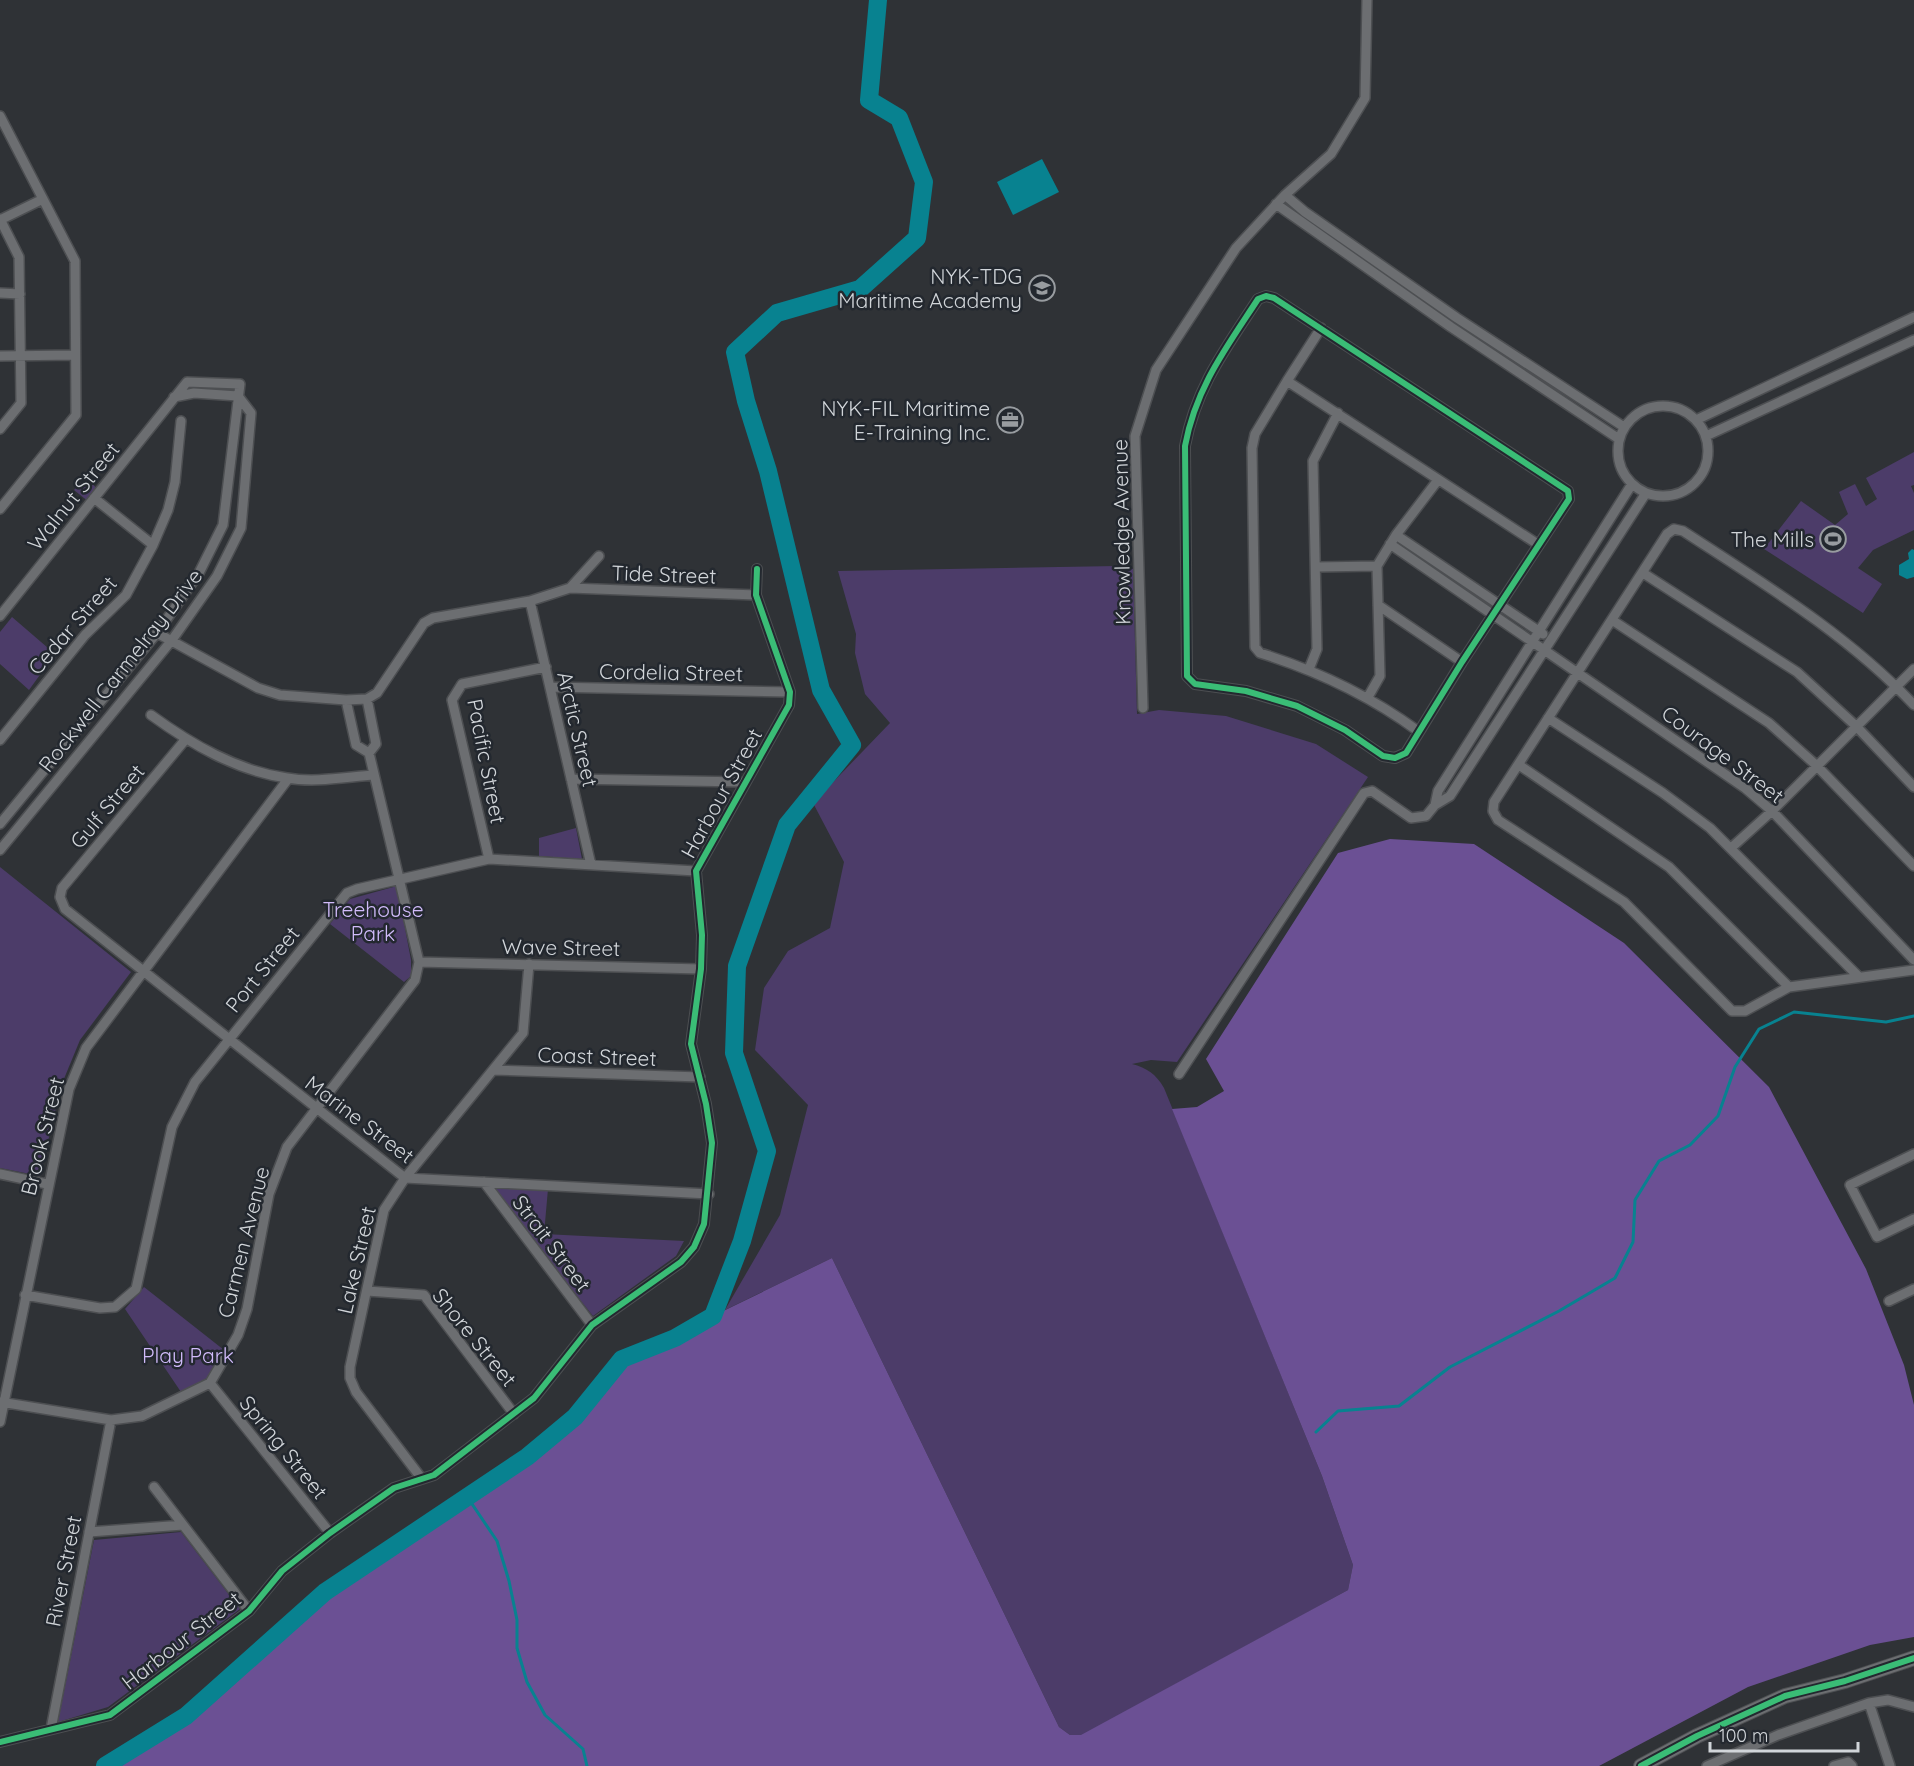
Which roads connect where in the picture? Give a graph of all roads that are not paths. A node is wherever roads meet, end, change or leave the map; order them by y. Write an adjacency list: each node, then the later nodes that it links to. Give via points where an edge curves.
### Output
1 (1367, 0): 3 (street, Knowledge Avenue, via 1365,98 1331,154)
2 (0, 116): 4 (street)
3 (1285, 195): 5 (street, Knowledge Avenue); 25 (street, via 1457,318)
4 (43, 199): 6 (street); 13 (street, via 75,261)
5 (1276, 204): 28 (street); 69 (street, Knowledge Avenue, via 1236,248 1156,370 1135,436)
6 (0, 220): 8 (street, via 19,257)
7 (0, 294): 8 (street)
8 (20, 294): 15 (street)
9 (1914, 317): 12 (street)
10 (1321, 328): 18 (street); 37 (street, via 1568,491 1569,500); 73 (street, via 1274,298 1258,299 1197,399 1185,446 1186,676 1195,684 1246,691 1297,706 1345,730 1383,756 1395,758 1406,753)
11 (1914, 340): 17 (street)
12 (1841, 351): 16 (street); 17 (street)
13 (75, 355): 15 (street); 33 (street, via 76,415)
14 (0, 356): 15 (street)
15 (20, 356): 26 (street, via 21,403)
16 (1806, 368): 19 (street); 23 (street)
17 (1849, 369): 19 (street)
18 (1287, 381): 22 (street); 59 (street, via 1255,434 1252,448 1255,647 1260,653)
19 (1814, 385): 27 (street)
20 (238, 396): 21 (street, via 194,393); 21 (street, Walnut Street, via 240,384 187,382); 52 (street, Rockwell Carmelray Drive, via 223,525 199,573); 54 (street, Rockwell Carmelray Drive, via 252,413 241,528 217,576)
21 (174, 398): 32 (street, Walnut Street)
22 (1338, 413): 29 (street); 40 (street, via 1313,460)
23 (1696, 420): 25 (street, via 1667,406 1635,415); 27 (street)
24 (181, 421): 36 (street, Cedar Street, via 175,482)
25 (1624, 427): 28 (street)
26 (0, 429)
27 (1706, 436): 31 (street, via 1704,470 1694,484 1671,495)
28 (1619, 439): 30 (street, via 1617,455)
29 (1438, 480): 34 (street); 37 (street)
30 (1632, 484): 31 (street); 51 (street)
31 (1646, 493): 53 (street)
32 (94, 498): 36 (street); 48 (street, Walnut Street)
33 (0, 509)
34 (1396, 535): 35 (street); 47 (street)
35 (1390, 544): 39 (street); 49 (street, Courage Street)
36 (153, 545): 74 (street, Cedar Street, via 126,595 85,634)
37 (1539, 545): 47 (street)
38 (599, 556): 43 (street)
39 (1377, 566): 40 (street); 46 (street)
40 (1317, 567): 59 (street, via 1317,649)
41 (757, 569): 44 (street)
42 (1643, 573): 50 (street); 62 (street, via 1667,534 1674,529 1683,531 1823,623); 72 (street, via 1797,672)
43 (570, 588): 44 (street, Tide Street); 45 (street)
44 (756, 595): 64 (street)
45 (530, 601): 58 (street, Arctic Street); 66 (street, via 424,623 377,693)
46 (1378, 605): 57 (street); 65 (street, via 1380,676)
47 (1500, 605): 49 (street); 51 (street)
48 (0, 616)
49 (1493, 616): 55 (street, Courage Street); 57 (street)
50 (1612, 620): 61 (street); 78 (street, via 1769,723)
51 (1540, 632): 53 (street); 55 (street)
52 (157, 633): 54 (street); 86 (street, Rockwell Carmelray Drive)
53 (1550, 639): 56 (street)
54 (172, 640): 67 (street, via 258,688 280,695); 88 (street, Rockwell Carmelray Drive)
55 (1534, 641): 56 (street, Courage Street); 84 (street, via 1438,790)
56 (1544, 648): 61 (street, Courage Street); 84 (street, via 1450,796)
57 (1462, 662): 73 (street)
58 (546, 667): 63 (street, Arctic Street); 89 (street, Pacific Street, via 462,684 452,700)
59 (1309, 669): 65 (street)
60 (1914, 669): 62 (street)
61 (1576, 672): 71 (street); 85 (street, Courage Street, via 1745,788)
62 (1896, 686): 68 (street); 72 (street)
63 (550, 687): 64 (street, Cordelia Street); 81 (street, Arctic Street)
64 (790, 692): 82 (street, Harbour Street, via 789,705)
65 (1368, 697): 73 (street)
66 (367, 699): 67 (street); 76 (street, via 376,744)
67 (346, 700): 76 (street, via 356,745)
68 (1914, 705)
69 (1143, 708)
70 (152, 715): 75 (street)
71 (1548, 718): 77 (street); 87 (street, via 1694,814)
72 (1856, 726): 78 (street); 83 (street)
73 (1418, 731)
74 (0, 740)
75 (185, 740): 80 (street, via 244,766); 94 (street, Gulf Street, via 63,888)
76 (369, 753): 79 (street)
77 (1519, 765): 102 (street, via 1669,867); 102 (street, via 1494,802 1493,812 1498,820 1624,903 1732,1011 1745,1011)
78 (1816, 765): 85 (street); 91 (street)
79 (374, 775): 80 (street); 93 (street)
80 (288, 778): 100 (street, Brook Street)
81 (571, 779): 82 (street); 90 (street, Arctic Street)
82 (745, 782): 92 (street, Harbour Street)
83 (1914, 786)
84 (1435, 805): 105 (street, via 1426,816 1411,818 1372,790 1364,793)
85 (1772, 811): 87 (street); 95 (street, Courage Street)
86 (0, 824)
87 (1731, 848): 101 (street)
88 (0, 850)
89 (489, 860): 90 (street, Port Street); 93 (street, Port Street)
90 (591, 865): 92 (street, Port Street)
91 (1914, 866)
92 (696, 871): 98 (street, Harbour Street, via 702,918)
93 (399, 880): 96 (street); 103 (street, Port Street, via 347,893)
94 (60, 897): 100 (street, Marine Street, via 64,909)
95 (1914, 960)
96 (419, 962): 97 (street, Wave Street); 107 (street, Carmen Avenue, via 416,980)
97 (529, 964): 98 (street, Wave Street); 104 (street, Lake Street, via 523,1033)
98 (701, 969): 106 (street, Harbour Street, via 691,1044)
99 (1914, 970): 101 (street)
100 (142, 971): 103 (street, Marine Street); 112 (street, Brook Street, via 86,1048 69,1089)
101 (1858, 976): 102 (street)
102 (1789, 987)
103 (229, 1040): 107 (street, Marine Street); 117 (street, Port Street, via 195,1082 172,1127 136,1290 116,1307 100,1308)
104 (493, 1070): 106 (street, Coast Street); 110 (street, Lake Street)
105 (1179, 1074)
106 (700, 1077): 113 (street, Harbour Street, via 712,1143)
107 (317, 1110): 110 (street, Marine Street); 120 (street, Carmen Avenue, via 287,1147 278,1168 269,1194 247,1310 238,1335)
108 (1914, 1154): 114 (street, via 1850,1185 1877,1237)
109 (0, 1174): 112 (street)
110 (405, 1179): 111 (street, Marine Street); 116 (street, Lake Street, via 384,1210)
111 (484, 1182): 113 (street, Marine Street); 119 (street, Strait Street)
112 (48, 1184): 117 (street, Brook Street)
113 (709, 1194): 119 (street, Harbour Street, via 704,1224 688,1254)
114 (1914, 1219)
115 (1914, 1289): 118 (street)
116 (367, 1291): 122 (street, Shore Street, via 424,1294); 125 (street, Lake Street, via 350,1378 356,1392)
117 (25, 1295): 121 (street, Brook Street)
118 (1889, 1301)
119 (592, 1325): 122 (street, Harbour Street, via 534,1398)
120 (210, 1383): 123 (street, via 142,1416); 129 (street, Spring Street)
121 (2, 1402): 123 (street); 124 (street, Brook Street)
122 (514, 1414): 125 (street, Harbour Street, via 434,1475)
123 (111, 1420): 128 (street, River Street)
124 (0, 1422)
125 (422, 1479): 129 (street, Harbour Street, via 394,1488)
126 (154, 1487): 127 (street)
127 (183, 1525): 128 (street); 130 (street)
128 (89, 1532): 134 (street, River Street)
129 (330, 1533): 130 (street, Harbour Street, via 282,1571)
130 (249, 1611): 134 (street, Harbour Street, via 110,1715)
131 (1914, 1658): 136 (street, via 1785,1696)
132 (1869, 1703): 133 (street, via 1888,1700); 137 (street, via 1778,1735); 140 (street)
133 (1914, 1707)
134 (51, 1730): 135 (street, Harbour Street)
135 (0, 1742)
136 (1641, 1766)
137 (1707, 1766)
138 (1834, 1766): 139 (street, via 1848,1762)
139 (1852, 1766)
140 (1890, 1766)

